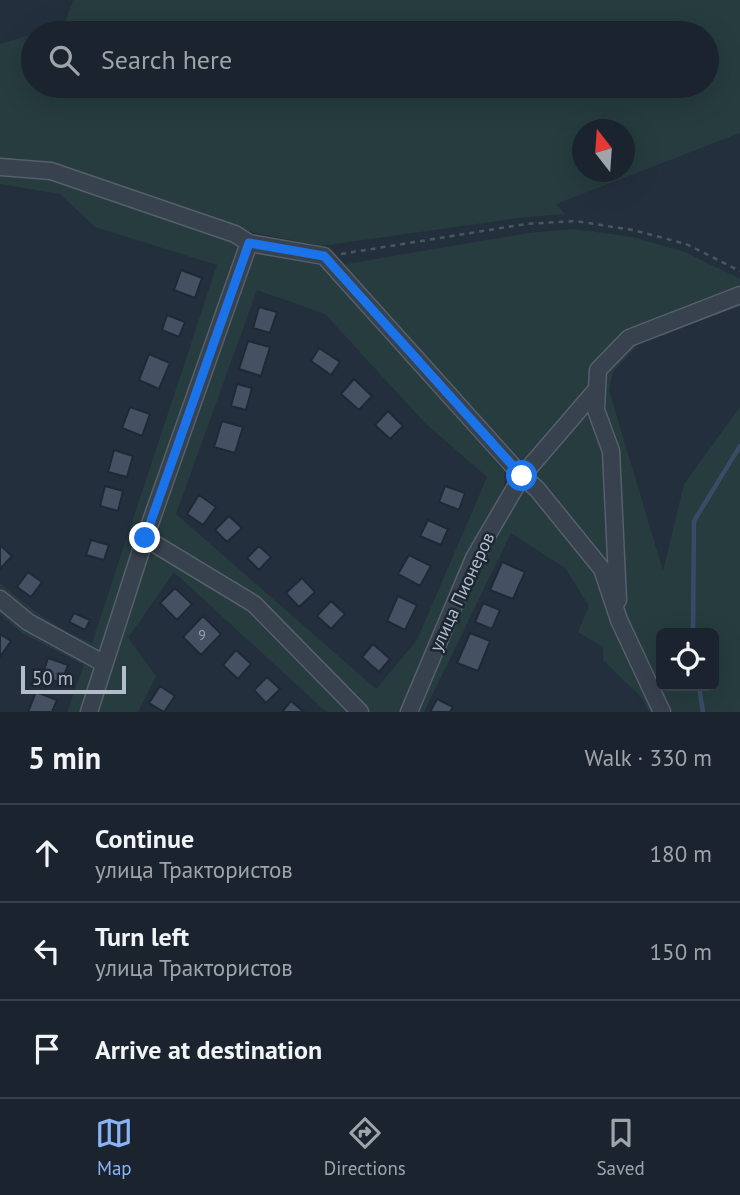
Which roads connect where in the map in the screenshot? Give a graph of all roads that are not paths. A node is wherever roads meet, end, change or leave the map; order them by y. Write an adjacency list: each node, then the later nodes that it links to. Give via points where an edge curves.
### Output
1 (0, 167): 2 (street, via 51,171 235,234)
2 (249, 243): 5 (street, via 324,256); 6 (street)
3 (740, 295): 4 (street, via 629,338 598,370)
4 (597, 389): 5 (street, улица Пионеров); 8 (street, via 596,410 611,451)
5 (522, 476): 8 (street, via 602,569); 12 (street, улица Пионеров, via 474,558)
6 (145, 538): 9 (street); 11 (street, via 254,604)
7 (0, 599): 9 (street, via 28,622)
8 (619, 620): 13 (street)
9 (103, 663): 10 (street)
10 (89, 712)
11 (360, 712)
12 (409, 712)
13 (662, 712)

